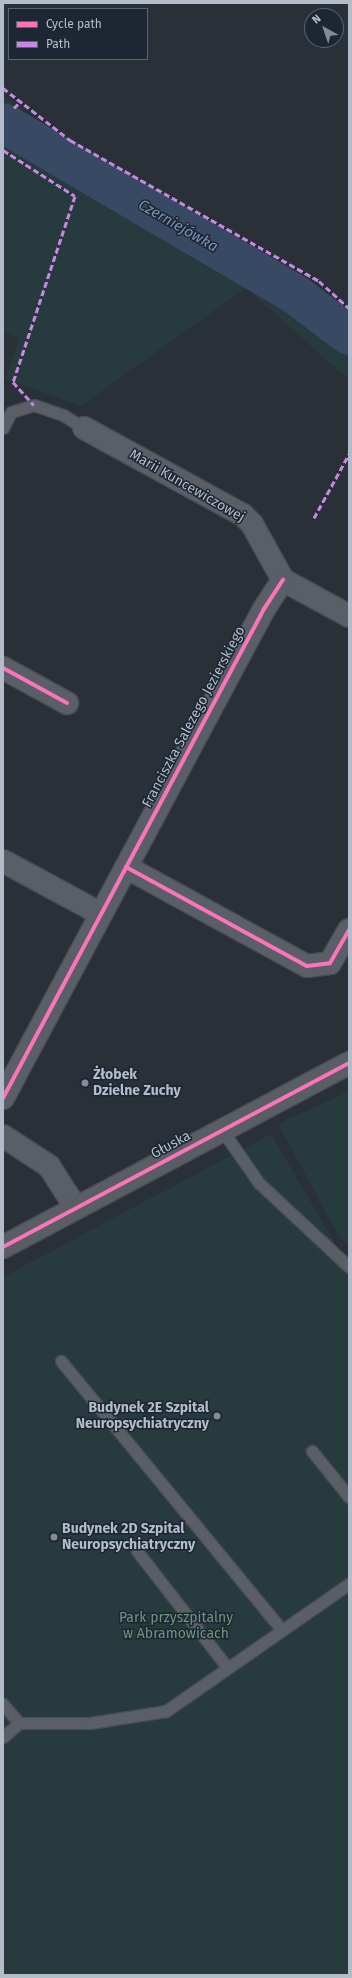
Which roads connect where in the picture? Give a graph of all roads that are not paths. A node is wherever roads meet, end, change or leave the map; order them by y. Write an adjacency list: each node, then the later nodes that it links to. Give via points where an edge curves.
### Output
1 (3, 428): 2 (lane, via 11,412 34,405 63,414)
2 (84, 428): 3 (street, Marii Kuncewiczowej, via 243,515 252,524)
3 (283, 580): 4 (street); 8 (street, Franciszka Salezego Jezierskiego, via 264,609)
4 (349, 616)
5 (3, 668): 6 (street)
6 (67, 703)
7 (3, 861): 9 (street)
8 (126, 867): 9 (street, Franciszka Salezego Jezierskiego); 10 (street, via 307,966 330,963)
9 (101, 914): 12 (street, Franciszka Salezego Jezierskiego)
10 (349, 930)
11 (349, 1063): 13 (street, Głuska)
12 (3, 1098)
13 (222, 1130): 15 (street, Głuska); 17 (lane, via 258,1183)
14 (3, 1136): 15 (street, via 48,1166)
15 (76, 1208): 16 (street, Głuska)
16 (3, 1247)
17 (349, 1267)
18 (60, 1361): 23 (lane)
19 (312, 1451): 20 (lane)
20 (349, 1497)
21 (137, 1551): 24 (lane)
22 (349, 1584): 23 (lane)
23 (282, 1630): 24 (lane)
24 (227, 1667): 26 (lane, via 166,1711 90,1724)
25 (3, 1704): 26 (lane)
26 (19, 1723): 27 (lane)
27 (3, 1737)

